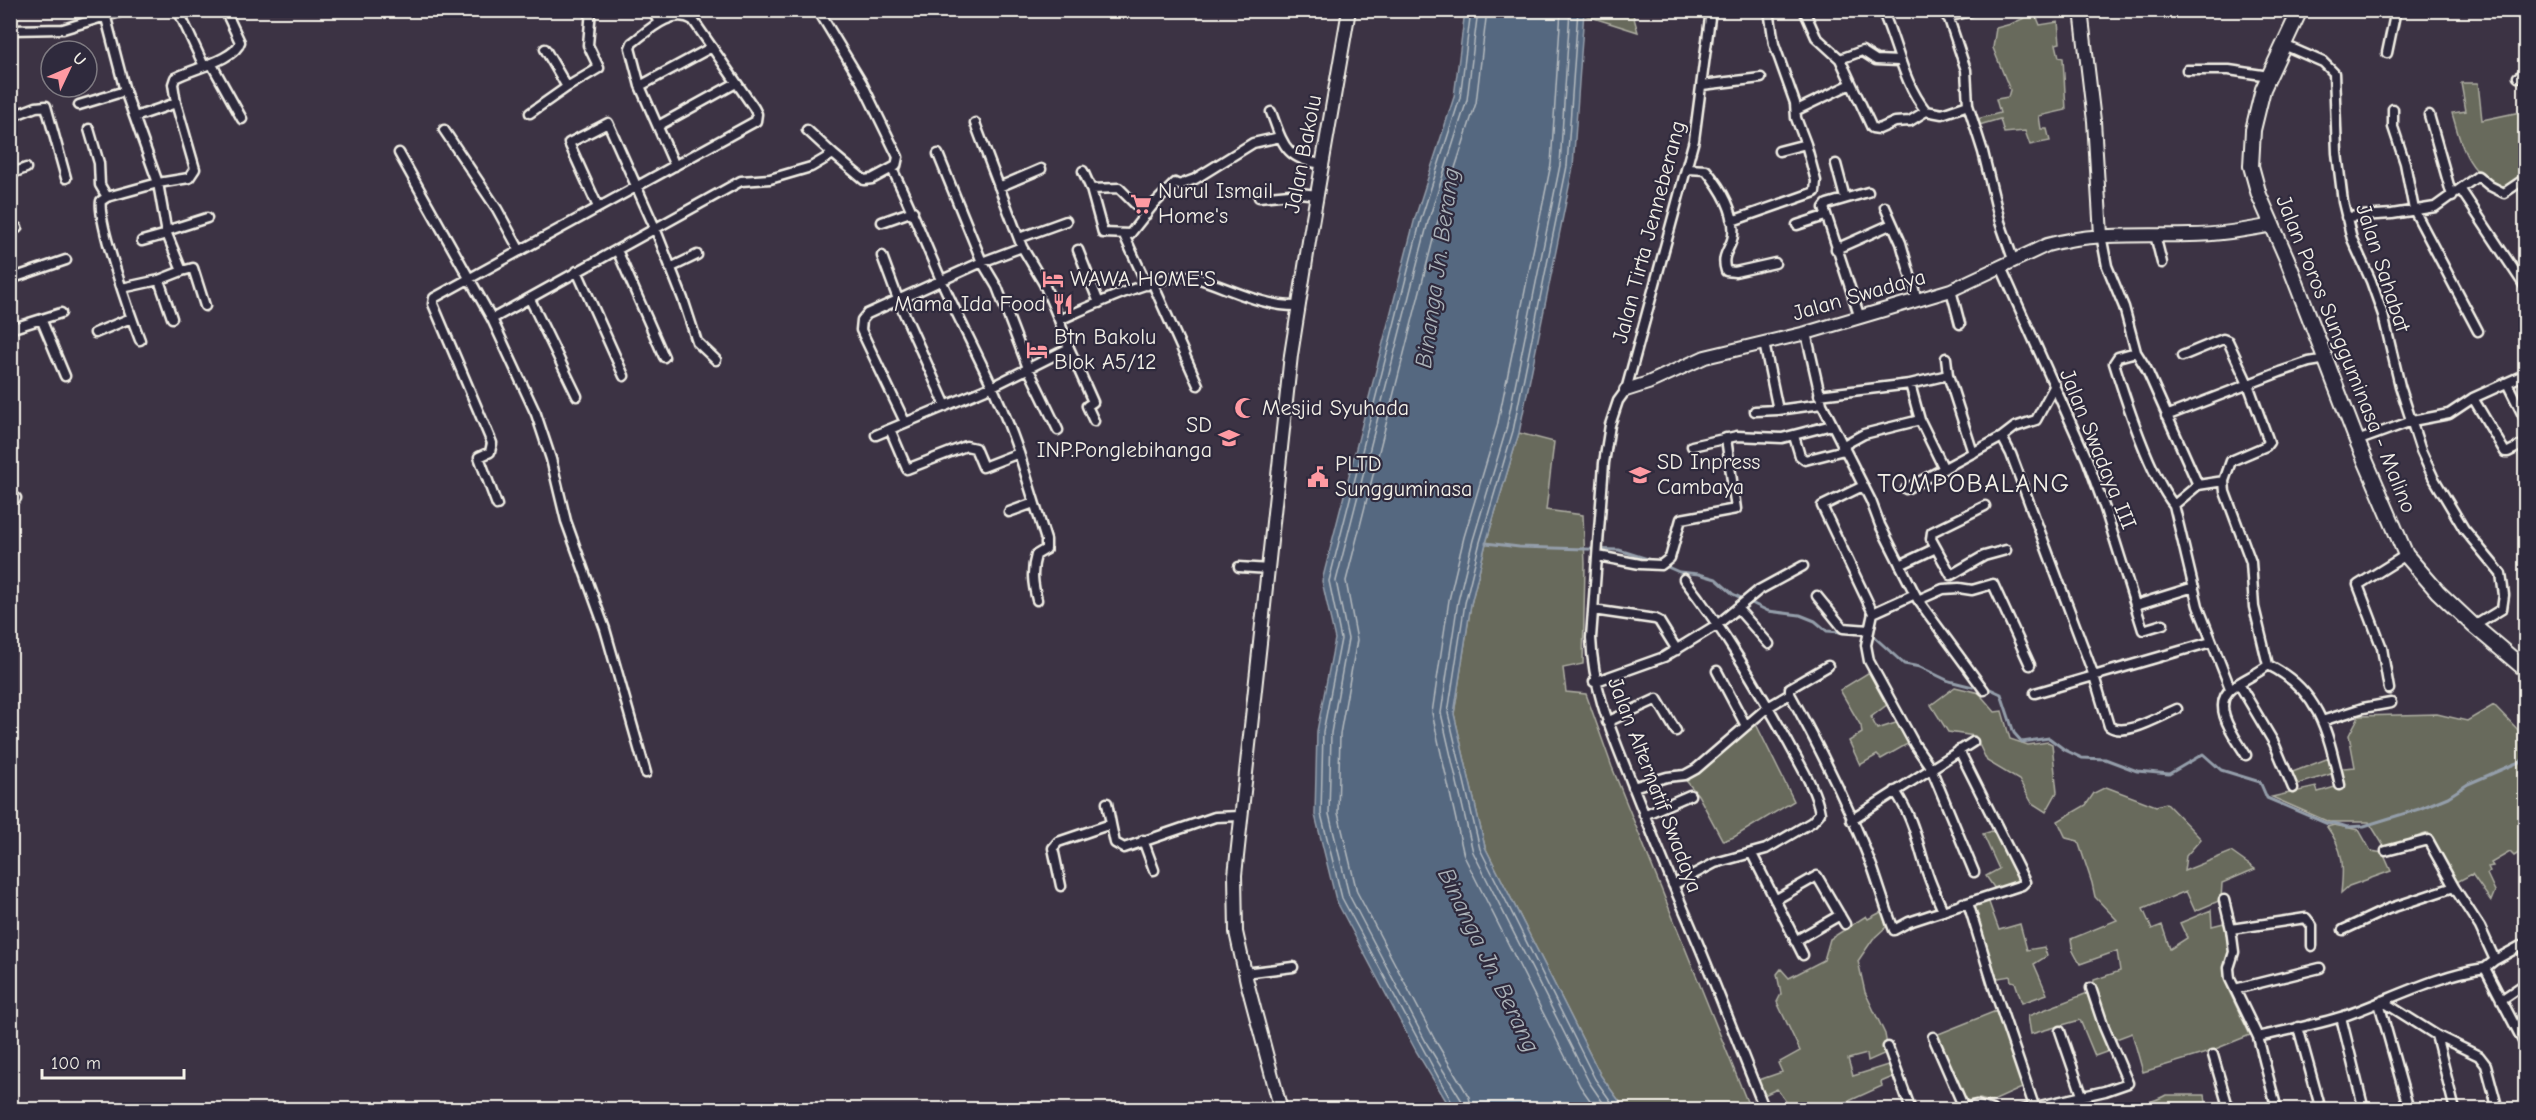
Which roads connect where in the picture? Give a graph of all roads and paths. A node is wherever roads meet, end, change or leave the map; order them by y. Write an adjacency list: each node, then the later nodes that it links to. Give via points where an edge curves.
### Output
1 (126, 10): 16 (street)
2 (178, 10): 26 (street)
3 (225, 10): 26 (street, via 239,45)
4 (591, 10): 34 (street, via 588,45 599,68)
5 (653, 10): 18 (street)
6 (818, 10): 63 (street, via 857,74 896,152 898,162)
7 (1349, 10): 59 (main road, Jalan Bakolu)
8 (1711, 10): 32 (street, Jalan Tirta Jenneberang)
9 (1769, 10): 39 (street, via 1774,44)
10 (1804, 10): 24 (street, via 1816,37)
11 (1882, 10): 25 (street)
12 (1975, 10): 17 (street)
13 (2081, 10): 98 (main road, via 2094,121)
14 (2300, 10): 20 (main road, Jalan Poros Sungguminasa - Malino)
15 (2396, 10): 23 (street)
16 (105, 14): 19 (street, via 63,29); 35 (street)
17 (1947, 14): 38 (street, via 1966,70)
18 (659, 22): 21 (street, via 674,16 688,17); 33 (street, via 630,48)
19 (11, 27)
20 (2284, 45): 28 (main road, Jalan Poros Sungguminasa - Malino); 87 (street, Jalan Sahabat, via 2323,62 2334,73 2337,153)
21 (712, 47): 30 (street); 33 (street)
22 (545, 49): 34 (street)
23 (2387, 53)
24 (1840, 59): 25 (street, via 1862,51 1876,60); 31 (street)
25 (1899, 61): 41 (street)
26 (208, 65): 36 (street, via 174,79); 47 (street)
27 (2187, 70): 28 (street, via 2229,70)
28 (2269, 76): 94 (main road, Jalan Poros Sungguminasa - Malino, via 2250,150 2254,179)
29 (1761, 78): 32 (street)
30 (736, 83): 49 (street); 61 (street, via 757,114 756,121)
31 (1851, 84): 39 (street); 41 (street, via 1872,128 1910,121)
32 (1702, 85): 65 (street, Jalan Tirta Jenneberang)
33 (640, 86): 49 (street)
34 (567, 87): 42 (street)
35 (125, 91): 37 (street); 46 (street)
36 (176, 104): 46 (street); 70 (street, via 195,169 189,178)
37 (79, 105)
38 (1968, 105): 41 (street, via 1942,114); 110 (street)
39 (1797, 110): 54 (street, via 1796,118)
40 (2393, 110): 83 (street, via 2393,127)
41 (1926, 111)
42 (530, 112)
43 (1271, 112): 53 (street)
44 (2429, 115): 77 (street)
45 (10, 117): 68 (street, via 46,106)
46 (135, 117): 70 (street)
47 (242, 119)
48 (975, 123): 72 (street)
49 (658, 126): 61 (street)
50 (88, 129): 78 (street)
51 (444, 130): 105 (street)
52 (807, 130): 57 (street)
53 (1280, 136): 59 (street, via 1299,160); 85 (street, via 1253,143 1195,178 1175,183)
54 (1806, 144): 55 (street); 90 (street, via 1816,181 1815,192)
55 (1779, 151)
56 (399, 153): 118 (street)
57 (833, 154): 63 (street, via 864,180); 95 (street, via 811,167 770,179 741,181)
58 (938, 154): 109 (street)
59 (1323, 164): 76 (main road, Jalan Bakolu)
60 (1836, 164): 80 (street)
61 (675, 166): 71 (street)
62 (26, 168): 67 (street)
63 (892, 169): 84 (street)
64 (1041, 169): 72 (street)
65 (1688, 169): 90 (street, via 1706,170 1722,191); 163 (street, Jalan Tirta Jenneberang)
66 (1083, 171): 73 (street)
67 (10, 174)
68 (66, 178)
69 (2526, 178): 74 (street, via 2504,192 2478,176)
70 (158, 183): 78 (street); 96 (street)
71 (637, 186): 81 (street); 81 (street, via 609,124 570,140); 95 (street)
72 (999, 187): 101 (street)
73 (1091, 189): 85 (street, via 1119,188); 97 (street, via 1103,233)
74 (2461, 190): 77 (street); 123 (street)
75 (1868, 192): 80 (street)
76 (1317, 195): 79 (street); 130 (main road, Jalan Bakolu)
77 (2452, 196): 83 (street, via 2435,207)
78 (106, 197): 122 (street, via 101,201 100,213)
79 (1258, 197)
80 (1845, 198): 86 (street, via 1827,204)
81 (598, 207): 105 (street)
82 (1885, 207): 92 (street)
83 (2414, 210): 87 (street); 140 (street)
84 (913, 211): 91 (street); 120 (street)
85 (1146, 215): 97 (street, via 1130,234)
86 (1825, 216): 93 (street); 102 (street)
87 (2346, 217): 173 (street, Jalan Sahabat, via 2383,315)
88 (207, 218): 96 (street)
89 (1066, 221): 101 (street)
90 (1732, 221): 111 (street, via 1734,238 1728,245 1726,271)
91 (882, 222)
92 (1892, 224): 102 (street); 126 (street)
93 (1797, 225)
94 (2273, 225): 99 (main road, Jalan Swadaya, via 2221,233); 150 (main road, Jalan Poros Sungguminasa - Malino)
95 (655, 228): 103 (street); 114 (street)
96 (167, 232): 100 (street); 115 (street)
97 (1124, 234): 121 (street)
98 (2101, 235): 99 (main road, Jalan Swadaya); 110 (main road, Jalan Swadaya, via 2046,245); 146 (street, via 2107,266 2124,307)
99 (2155, 235): 112 (street)
100 (142, 241)
101 (1020, 242): 109 (street); 136 (street)
102 (1836, 249): 134 (street)
103 (617, 250): 116 (street); 148 (street)
104 (1078, 250): 128 (street)
105 (520, 251): 118 (street)
106 (697, 255): 114 (street)
107 (882, 256): 127 (street)
108 (66, 260): 117 (street)
109 (982, 262): 120 (street); 152 (street, via 997,287)
110 (2013, 262): 113 (main road, Jalan Swadaya)
111 (1775, 263)
112 (2162, 263)
113 (2001, 267): 124 (main road, Jalan Swadaya); 161 (street, Jalan Swadaya III)
114 (670, 268): 151 (street, via 697,342)
115 (182, 271): 119 (street); 129 (street, via 193,268)
116 (577, 271): 125 (street); 156 (street)
117 (10, 279)
118 (471, 279): 135 (street); 195 (street, via 433,300 492,442 490,452 479,457)
119 (159, 280): 122 (street); 133 (street)
120 (942, 281): 127 (street); 162 (street)
121 (1150, 285): 128 (street); 130 (street, via 1174,277 1192,277 1278,305); 160 (street)
122 (122, 288): 132 (street)
123 (2526, 288)
124 (1951, 290): 126 (main road, Jalan Swadaya); 138 (street)
125 (530, 299): 135 (street); 164 (street)
126 (1917, 300): 134 (main road, Jalan Swadaya)
127 (899, 302): 167 (street); 175 (street, via 867,314 861,324)
128 (1099, 303): 136 (street)
129 (205, 306)
130 (1299, 306): 206 (main road, Jalan Bakolu)
131 (61, 314): 137 (street)
132 (131, 318): 141 (street); 143 (street)
133 (172, 318)
134 (1860, 318): 142 (main road, Jalan Swadaya)
135 (492, 319): 247 (street, via 543,434 566,521 605,629)
136 (1059, 320): 145 (street)
137 (42, 321): 139 (street); 155 (street)
138 (1959, 324)
139 (10, 329)
140 (2478, 331)
141 (95, 333)
142 (1806, 333): 144 (main road, Jalan Swadaya); 165 (street)
143 (140, 340)
144 (1764, 343): 163 (main road, Jalan Swadaya, via 1704,357); 168 (street)
145 (1069, 348): 152 (street); 172 (street, via 1093,402 1087,406)
146 (2136, 352): 170 (street); 196 (street, via 2118,357 2114,363 2152,465)
147 (2182, 356): 159 (street, via 2226,339)
148 (664, 357)
149 (1946, 358): 154 (street)
150 (2327, 359): 159 (street); 183 (main road, Jalan Poros Sungguminasa - Malino)
151 (716, 360)
152 (1028, 368): 162 (street); 178 (street)
153 (2526, 374): 157 (street)
154 (1948, 375): 158 (street); 188 (street)
155 (65, 376)
156 (624, 376)
157 (2507, 383): 166 (street); 174 (street)
158 (1910, 384): 165 (street); 171 (street)
159 (2248, 384): 170 (street); 190 (street, via 2269,442 2231,461)
160 (1198, 385)
161 (2055, 385): 181 (street, via 2038,418); 212 (street, Jalan Swadaya III, via 2102,499)
162 (993, 386): 167 (street); 187 (street)
163 (1626, 390): 202 (street, Jalan Alternatif Swadaya, via 1618,401 1607,442)
164 (577, 396)
165 (1821, 399): 168 (street); 176 (street)
166 (2474, 399): 173 (street, via 2449,414); 184 (street, via 2505,452)
167 (946, 406): 175 (street)
168 (1778, 410): 169 (street)
169 (1755, 411)
170 (2166, 416): 191 (street)
171 (1920, 420): 186 (street, via 1864,434); 189 (street)
172 (1094, 421)
173 (2412, 421): 183 (street); 218 (street, Jalan Sahabat, via 2421,451 2444,496 2502,576 2502,609)
174 (2526, 421)
175 (905, 422): 177 (street)
176 (1832, 425): 180 (street); 186 (street)
177 (890, 429): 179 (street); 187 (street, via 907,469 966,446 975,448 983,467)
178 (1058, 430)
179 (876, 435)
180 (1794, 436): 182 (street); 186 (street, via 1805,460)
181 (2002, 437): 188 (street); 228 (street)
182 (1726, 438): 185 (street); 202 (street, via 1736,509 1681,519 1670,558 1661,566)
183 (2357, 441): 201 (main road, Jalan Poros Sungguminasa - Malino)
184 (2526, 443)
185 (1692, 446)
186 (1843, 448): 192 (street)
187 (1019, 453): 194 (street)
188 (1972, 453): 189 (street)
189 (1944, 469): 193 (street)
190 (2224, 481): 191 (street); 224 (street, via 2251,562 2254,607)
191 (2198, 485): 196 (street)
192 (1863, 486): 203 (street); 215 (street, via 1822,506)
193 (1906, 489)
194 (1034, 503): 198 (street); 211 (street, via 1047,546 1034,562 1032,579)
195 (497, 505)
196 (2174, 505): 208 (street)
197 (1985, 506): 199 (street, via 1931,534)
198 (1009, 512)
199 (1936, 548): 200 (street, via 1951,575 1984,556); 203 (street)
200 (2006, 550)
201 (2406, 555): 218 (main road, Jalan Poros Sungguminasa - Malino); 232 (street, via 2358,585 2382,648)
202 (1598, 556): 214 (street, Jalan Alternatif Swadaya)
203 (1900, 565): 210 (street)
204 (1803, 566): 213 (street, via 1758,590)
205 (1239, 567): 206 (street)
206 (1264, 569): 254 (main road, Jalan Bakolu)
207 (1684, 579): 216 (street)
208 (2194, 587): 212 (street); 220 (street)
209 (1817, 596): 219 (street, via 1843,628)
210 (1916, 597): 215 (street); 223 (street, via 1943,589 1972,590 1993,584); 233 (street)
211 (1037, 600)
212 (2136, 605): 217 (street, Jalan Swadaya III, via 2144,630)
213 (1737, 608): 216 (street); 221 (street)
214 (1593, 610): 222 (street, via 1655,619); 229 (street, Jalan Alternatif Swadaya)
215 (1873, 613): 219 (street)
216 (1718, 624): 222 (street); 237 (street)
217 (2163, 624)
218 (2474, 626): 226 (main road, Jalan Poros Sungguminasa - Malino)
219 (1869, 630): 246 (street, via 1869,661)
220 (2211, 642): 228 (street); 231 (street)
221 (1769, 644)
222 (1677, 650): 229 (street)
223 (2030, 665)
224 (2268, 665): 230 (street); 239 (street, via 2296,682)
225 (1828, 666): 235 (street, via 1795,684)
226 (2526, 670)
227 (1717, 671): 241 (street)
228 (2094, 676): 234 (street); 238 (street, via 2109,726 2114,730 2127,730)
229 (1594, 682): 240 (street, Jalan Alternatif Swadaya)
230 (2239, 684): 231 (street); 250 (street, via 2274,743)
231 (2230, 688): 245 (street, via 2223,714)
232 (2390, 689)
233 (1984, 690)
234 (2035, 693)
235 (1790, 694): 237 (street); 256 (street)
236 (2391, 703): 239 (street)
237 (1768, 707): 241 (street); 260 (street, via 1799,762 1820,813 1780,842)
238 (2177, 709)
239 (2322, 721): 248 (street)
240 (1608, 722): 242 (street, via 1657,699); 249 (street, Jalan Alternatif Swadaya)
241 (1746, 726): 249 (street, via 1689,774)
242 (1676, 731)
243 (1973, 742): 244 (street)
244 (1959, 750): 246 (street); 268 (street, via 2025,882)
245 (2246, 755)
246 (1931, 768): 251 (street); 262 (street)
247 (646, 773)
248 (2340, 785)
249 (1633, 787): 255 (street, Jalan Alternatif Swadaya)
250 (2293, 788)
251 (1895, 791): 256 (street); 269 (street, via 1920,840 1928,875)
252 (1690, 795): 255 (street)
253 (1107, 803): 257 (street)
254 (1239, 815): 258 (street, via 1225,815); 282 (main road, Jalan Bakolu, via 1234,916)
255 (1644, 815): 263 (street, Jalan Alternatif Swadaya)
256 (1851, 820): 269 (street, via 1894,930)
257 (1111, 824): 258 (street, via 1117,846 1124,848); 264 (street, via 1055,844)
258 (1143, 840): 261 (street)
259 (2386, 851): 265 (street, via 2428,840)
260 (1752, 854): 263 (street, via 1715,863); 266 (street)
261 (1154, 870)
262 (1974, 872)
263 (1673, 885): 302 (street, Jalan Alternatif Swadaya)
264 (1061, 886)
265 (2454, 887): 273 (street, via 2388,909); 278 (street, via 2480,927)
266 (1775, 900): 270 (street, via 1817,876); 274 (street)
267 (2224, 900): 272 (street)
268 (1963, 903): 269 (street); 299 (street, via 1969,906)
269 (1943, 911)
270 (1840, 915): 271 (street); 274 (street)
271 (1845, 924)
272 (2231, 929): 276 (street, via 2306,918 2312,927); 285 (street, via 2234,952 2229,973)
273 (2343, 930)
274 (1795, 941): 277 (street)
275 (2526, 943): 278 (street)
276 (2312, 946)
277 (1803, 955)
278 (2495, 960): 281 (street)
279 (1293, 967): 282 (street)
280 (2320, 968): 285 (street)
281 (2485, 968): 286 (street); 287 (street)
282 (1244, 973): 301 (main road, Jalan Bakolu)
283 (2526, 983): 286 (street)
284 (2091, 988): 298 (street, via 2128,1083)
285 (2235, 989): 294 (street)
286 (2501, 1000): 292 (street)
287 (2381, 1002): 288 (street); 291 (street); 310 (street)
288 (2341, 1017): 289 (street); 309 (street)
289 (2298, 1027): 294 (street); 308 (street)
290 (2060, 1031): 298 (street)
291 (2436, 1035): 311 (street); 312 (street, via 2479,1056)
292 (2524, 1036): 296 (street)
293 (1933, 1037): 300 (street)
294 (2258, 1037): 307 (street)
295 (1888, 1047): 303 (street)
296 (2526, 1047)
297 (2213, 1055): 306 (street)
298 (2082, 1095): 299 (street)
299 (2034, 1106): 305 (street)
300 (1962, 1109): 304 (street, via 1982,1105)
301 (1281, 1110)
302 (1765, 1110)
303 (1911, 1110)
304 (1992, 1110)
305 (2022, 1110)
306 (2229, 1110)
307 (2277, 1110)
308 (2321, 1110)
309 (2364, 1110)
310 (2409, 1110)
311 (2455, 1110)
312 (2498, 1110)

